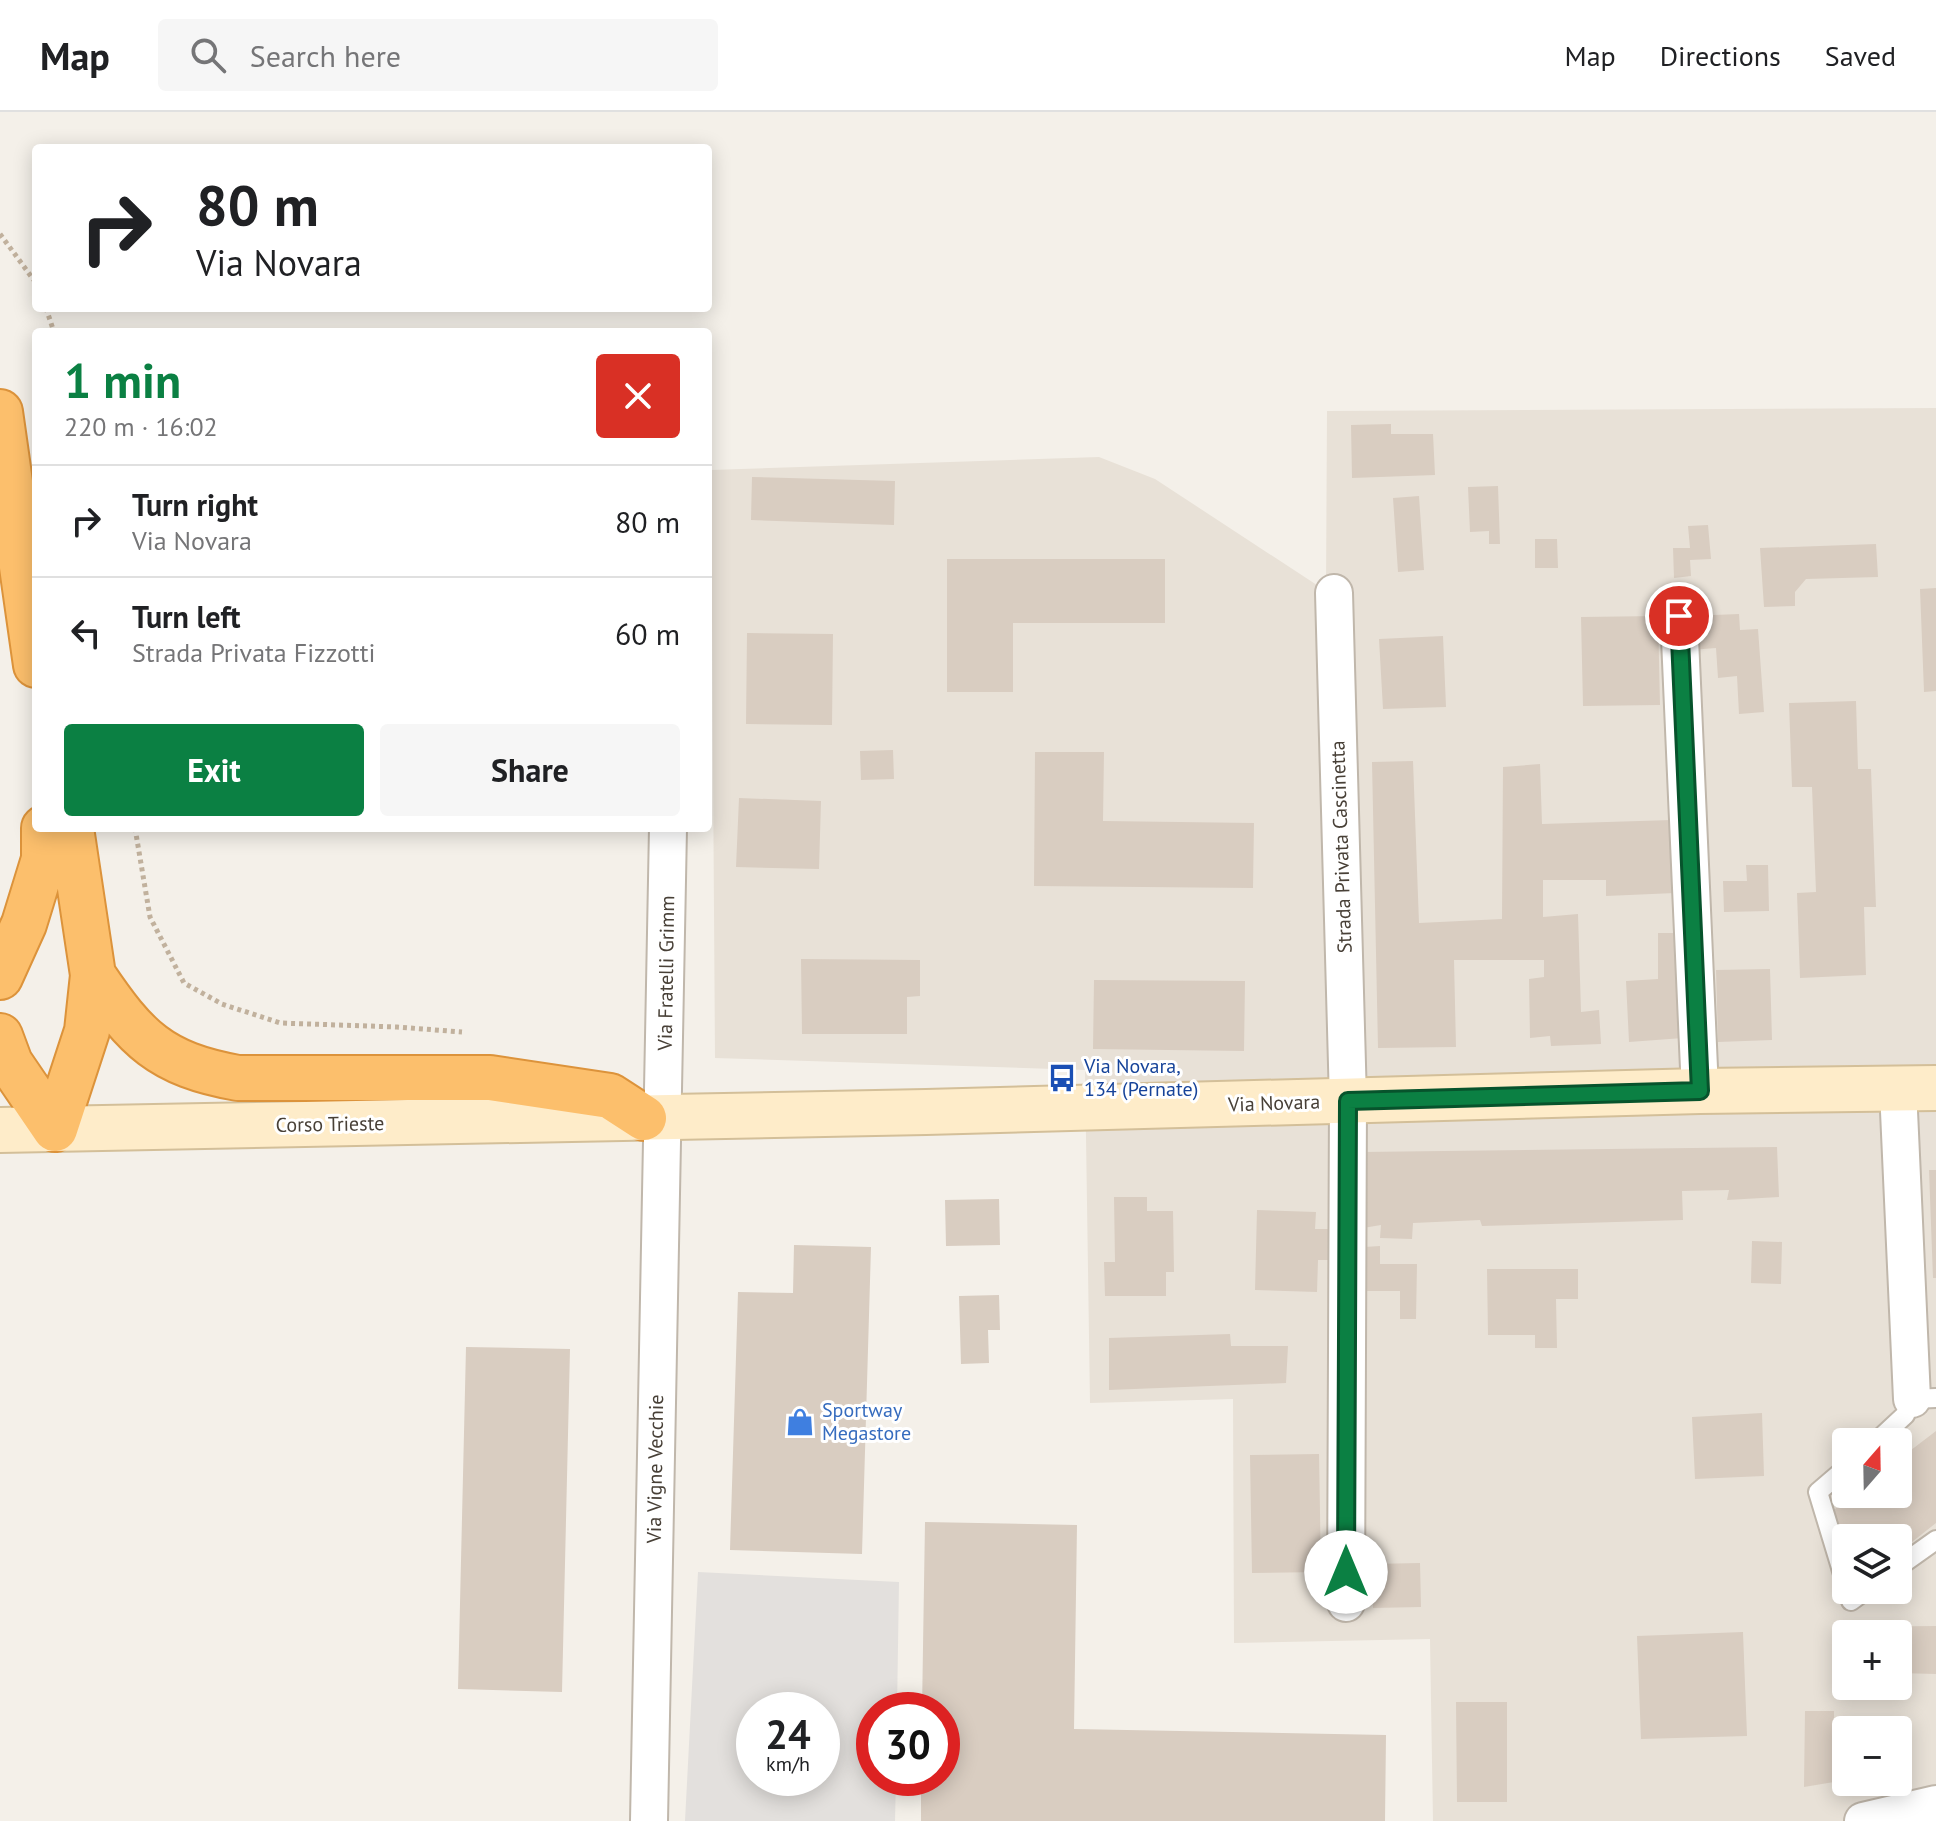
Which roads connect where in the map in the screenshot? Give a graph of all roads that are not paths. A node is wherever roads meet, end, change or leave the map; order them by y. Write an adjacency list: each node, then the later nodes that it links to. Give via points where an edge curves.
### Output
1 (0, 412): 4 (highway)
2 (1334, 593): 13 (street, Strada Privata Cascinetta)
3 (1679, 616): 12 (street)
4 (32, 637)
5 (44, 832): 9 (highway, via 44,859)
6 (72, 832): 8 (highway)
7 (668, 832): 14 (street, Via Fratelli Grimm, via 665,1062)
8 (93, 975): 14 (highway, via 137,1032 172,1058 206,1072 238,1078 490,1078 610,1096); 15 (highway, via 87,1031)
9 (0, 977)
10 (0, 1036): 15 (highway, via 10,1063)
11 (1917, 1088): 12 (main road, Via Novara); 17 (street)
12 (1700, 1091): 13 (main road, Via Novara)
13 (1348, 1101): 14 (main road, Via Novara); 23 (street, Strada Privata Cascinetta)
14 (652, 1118): 15 (main road, Corso Trieste); 25 (street, Via Vigne Vecchie)
15 (55, 1129): 16 (main road, Corso Trieste)
16 (0, 1130)
17 (1924, 1398): 18 (lane)
18 (1891, 1428)
19 (1832, 1480): 20 (lane, via 1818,1492)
20 (1832, 1538)
21 (1936, 1540): 22 (lane)
22 (1912, 1557)
23 (1346, 1603)
24 (1936, 1804): 26 (street)
25 (649, 1821)
26 (1863, 1821)

